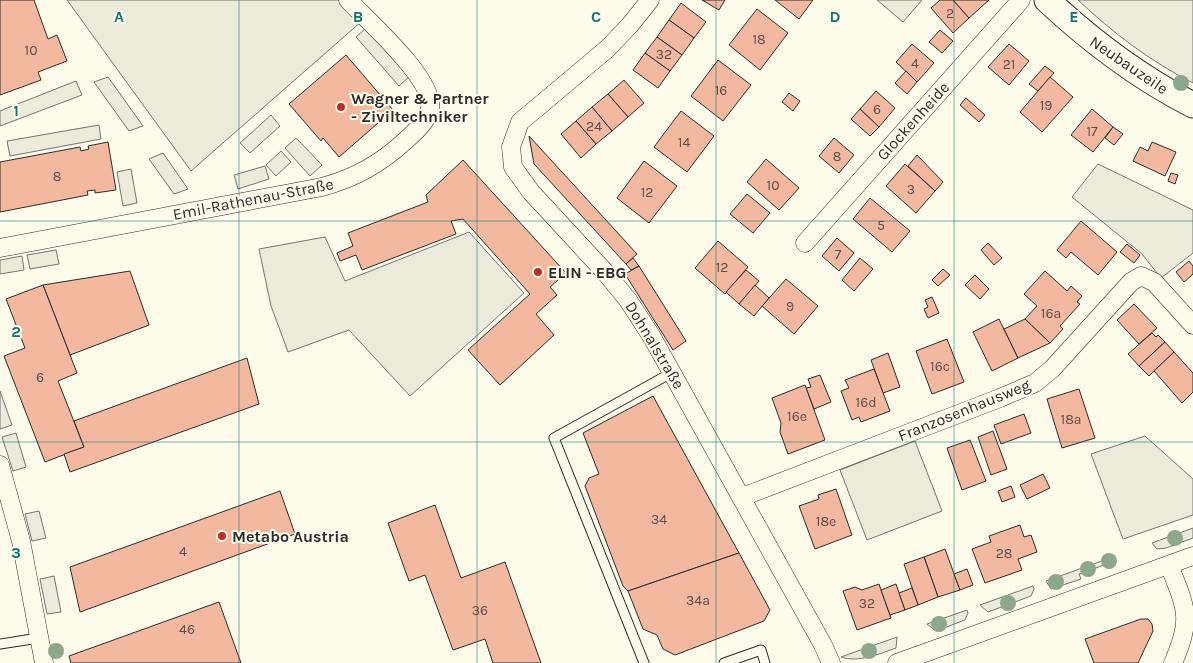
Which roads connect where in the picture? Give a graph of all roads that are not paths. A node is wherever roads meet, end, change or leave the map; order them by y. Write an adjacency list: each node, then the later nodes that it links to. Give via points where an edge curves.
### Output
1 (348, 0): 7 (street, Emil-Rathenau-Straße, via 416,71 429,96 427,116 388,157 356,175 322,187)
2 (650, 0): 9 (street, Dohnalstraße, via 606,49 520,122 511,147 514,167 531,192 628,300)
3 (1021, 0): 6 (street, Glockenheide)
4 (1047, 0): 5 (street, Neubauzeile, via 1114,58)
5 (1193, 105)
6 (804, 243)
7 (0, 248)
8 (1193, 325): 11 (street, Franzosenhausweg, via 1154,282 1141,276 1130,282 1071,350 1035,382)
9 (673, 372): 11 (street, Dohnalstraße); 17 (lane, via 554,438)
10 (0, 465): 14 (street, via 21,541)
11 (742, 497): 20 (street, Dohnalstraße)
12 (1193, 556): 13 (street)
13 (1169, 564): 21 (street); 22 (street, via 1186,607 1188,626)
14 (39, 638): 15 (lane); 16 (street)
15 (0, 644)
16 (44, 663)
17 (644, 663)
18 (724, 663): 19 (lane, via 761,650)
19 (765, 663)
20 (831, 663)
21 (897, 663)
22 (1173, 663)

